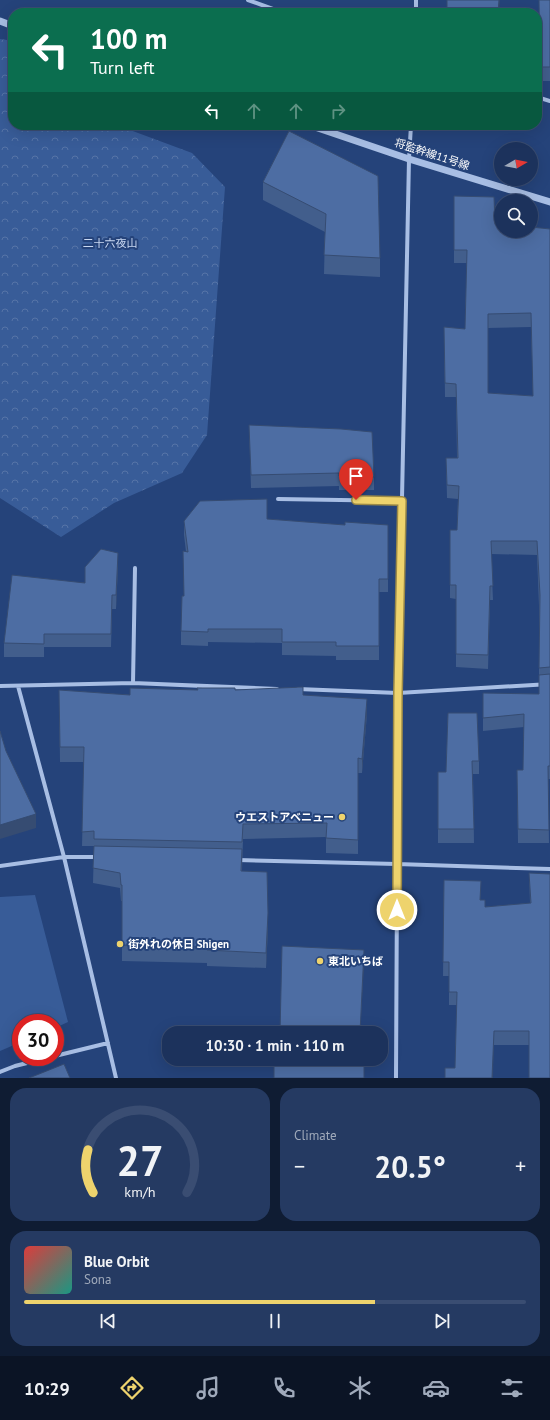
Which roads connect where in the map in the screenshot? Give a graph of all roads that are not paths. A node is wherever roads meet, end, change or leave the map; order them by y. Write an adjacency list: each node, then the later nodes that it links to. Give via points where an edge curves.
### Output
1 (248, 0): 2 (street)
2 (270, 8)
3 (324, 130): 5 (street, 将監幹線11号線)
4 (411, 130): 5 (street)
5 (409, 159): 6 (street, 将監幹線11号線); 8 (street)
6 (550, 202)
7 (278, 499): 8 (street)
8 (402, 501): 16 (street)
9 (134, 568): 10 (street)
10 (133, 683): 13 (street); 14 (street)
11 (550, 684): 16 (street)
12 (0, 686): 13 (street)
13 (18, 686): 17 (street)
14 (281, 689)
15 (297, 689): 16 (street)
16 (398, 693): 20 (street)
17 (64, 856): 18 (street); 21 (street); 23 (street)
18 (103, 857)
19 (230, 860): 20 (street)
20 (397, 864): 22 (street); 28 (street)
21 (0, 866)
22 (550, 869)
23 (108, 1042): 24 (street); 27 (street)
24 (64, 1054)
25 (15, 1066): 26 (street)
26 (0, 1072)
27 (116, 1078)
28 (396, 1078)

